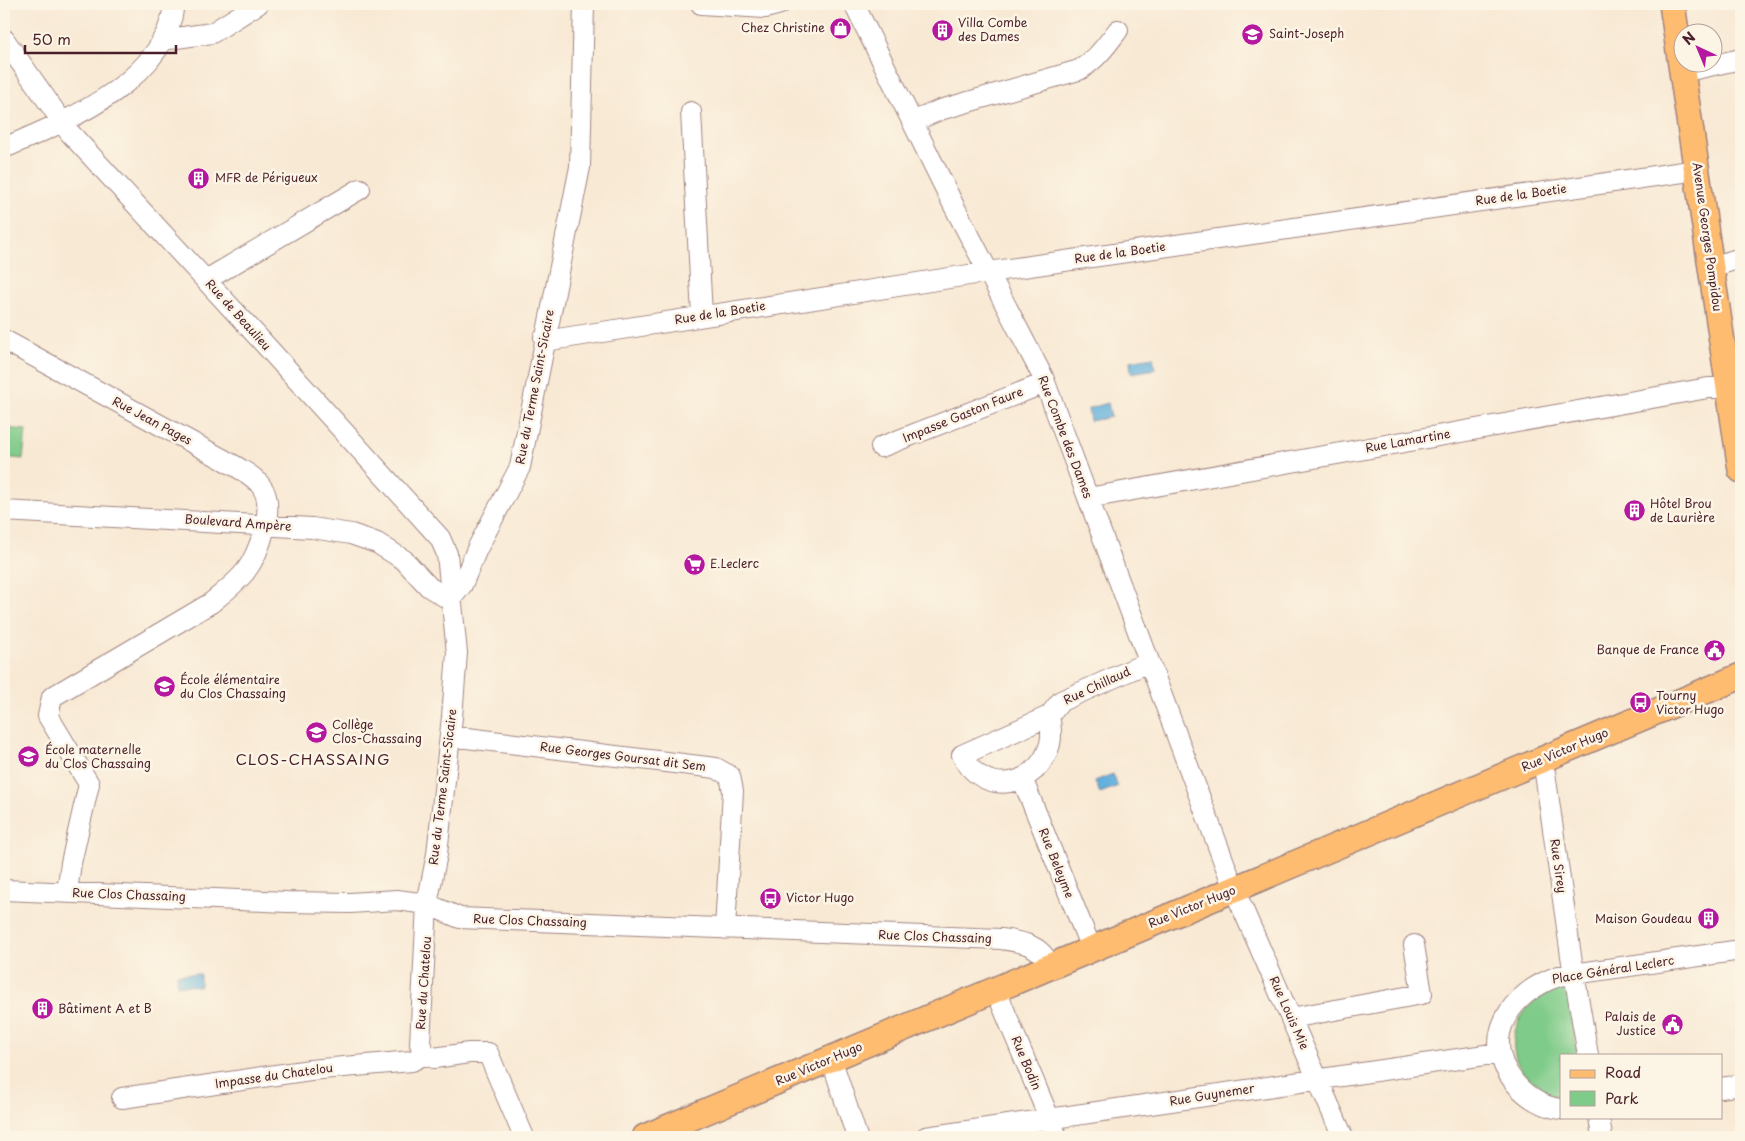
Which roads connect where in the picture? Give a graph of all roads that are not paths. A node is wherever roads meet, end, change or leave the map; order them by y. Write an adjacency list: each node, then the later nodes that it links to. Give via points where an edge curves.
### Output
1 (174, 4): 11 (street)
2 (258, 4): 11 (street, via 212,33)
3 (584, 4): 26 (street, Rue du Terme Saint-Sicaire, via 580,166)
4 (701, 4): 5 (street, via 765,8)
5 (780, 4)
6 (854, 4): 17 (street, Rue Combe des Dames)
7 (1672, 4): 8 (main road, Avenue Georges Pompidou)
8 (1675, 22)
9 (1118, 30): 17 (street, via 1103,51 1079,70 940,110)
10 (4, 39): 16 (street, Rue de Beaulieu)
11 (162, 40): 16 (street, via 144,66 124,85)
12 (1741, 59): 13 (street)
13 (1722, 63)
14 (1682, 72): 19 (main road, Avenue Georges Pompidou)
15 (691, 112): 25 (street)
16 (62, 122): 18 (street); 24 (street, Rue de Beaulieu)
17 (912, 122): 23 (street, Rue Combe des Dames)
18 (4, 148)
19 (1697, 170): 22 (main road, Avenue Georges Pompidou); 23 (street, Rue de la Boetie)
20 (360, 189): 24 (street)
21 (1741, 258): 22 (street)
22 (1711, 267): 29 (main road, Avenue Georges Pompidou)
23 (988, 272): 25 (street, Rue de la Boetie); 28 (street, Rue Combe des Dames)
24 (206, 280): 35 (street, Rue de Beaulieu, via 440,538 447,554)
25 (702, 315): 26 (street, Rue de la Boetie, via 551,340)
26 (544, 338): 35 (street, Rue du Terme Saint-Sicaire, via 520,467 462,585)
27 (4, 340): 34 (street, Rue Jean Pages, via 254,478 266,496)
28 (1045, 382): 30 (street, Impasse Gaston Faure); 32 (street, Rue Combe des Dames)
29 (1734, 393): 31 (main road, Avenue Georges Pompidou); 32 (street, Rue Lamartine, via 1708,388)
30 (881, 447)
31 (1741, 470)
32 (1088, 498): 36 (street, Rue Combe des Dames)
33 (4, 510): 34 (street, Boulevard Ampère)
34 (265, 525): 35 (street, Boulevard Ampère, via 322,529 377,543 404,560 429,587); 44 (street, Rue Jean Pages, via 245,571 211,603 52,697 48,716 89,784)
35 (450, 600): 39 (street, Rue du Terme Saint-Sicaire, via 457,652)
36 (1149, 662): 38 (street, Rue Chillaud, via 1061,701); 42 (street, Rue Combe des Dames)
37 (1741, 677): 40 (main road, Rue Victor Hugo)
38 (1049, 716): 41 (street, via 1050,744 1033,771); 41 (street, via 962,755 967,766 987,780 1010,783)
39 (450, 736): 45 (street, Rue du Terme Saint-Sicaire, via 437,854); 46 (street, Rue Georges Goursat dit Sem, via 716,768 730,776 734,790)
40 (1540, 760): 42 (main road, Rue Victor Hugo); 51 (street, Rue Sirey, via 1545,773)
41 (1022, 778): 48 (street, Rue Beleyme)
42 (1234, 889): 48 (main road, Rue Victor Hugo); 53 (street, Rue Louis Mie)
43 (4, 890): 44 (street, Rue Clos Chassaing)
44 (67, 892): 45 (street, Rue Clos Chassaing, via 350,903 397,900)
45 (427, 904): 46 (street, Rue Clos Chassaing, via 460,918); 55 (street, Rue du Chatelou, via 420,1044)
46 (725, 929): 50 (street, Rue Clos Chassaing, via 1001,939 1024,942 1037,948)
47 (1414, 945): 53 (street, via 1422,994)
48 (1091, 948): 50 (main road, Rue Victor Hugo)
49 (1741, 950): 51 (street, Place Général Leclerc)
50 (1050, 966): 52 (main road, Rue Victor Hugo)
51 (1574, 974): 54 (street, Place Général Leclerc, via 1540,983 1518,998 1503,1025); 56 (street, Rue Sirey)
52 (995, 988): 57 (main road, Rue Victor Hugo); 64 (street, Rue Bodin)
53 (1291, 1018): 58 (street, Rue Louis Mie)
54 (1499, 1053): 58 (street, Rue Guynemer); 62 (street, via 1506,1070 1521,1089 1540,1103)
55 (425, 1054): 61 (street, Impasse du Chatelou, via 412,1061 310,1070); 66 (street, via 434,1058 469,1052 488,1053)
56 (1588, 1054)
57 (831, 1058): 65 (main road, Rue Victor Hugo); 67 (street)
58 (1318, 1079): 64 (street, Rue Guynemer); 69 (street, Rue Louis Mie)
59 (1741, 1085): 60 (street)
60 (1722, 1088)
61 (122, 1098)
62 (1560, 1109)
63 (1599, 1118): 70 (street)
64 (1053, 1128): 68 (street, Rue Guynemer)
65 (652, 1136)
66 (524, 1137)
67 (858, 1137)
68 (926, 1137)
69 (1344, 1137)
70 (1602, 1137)

